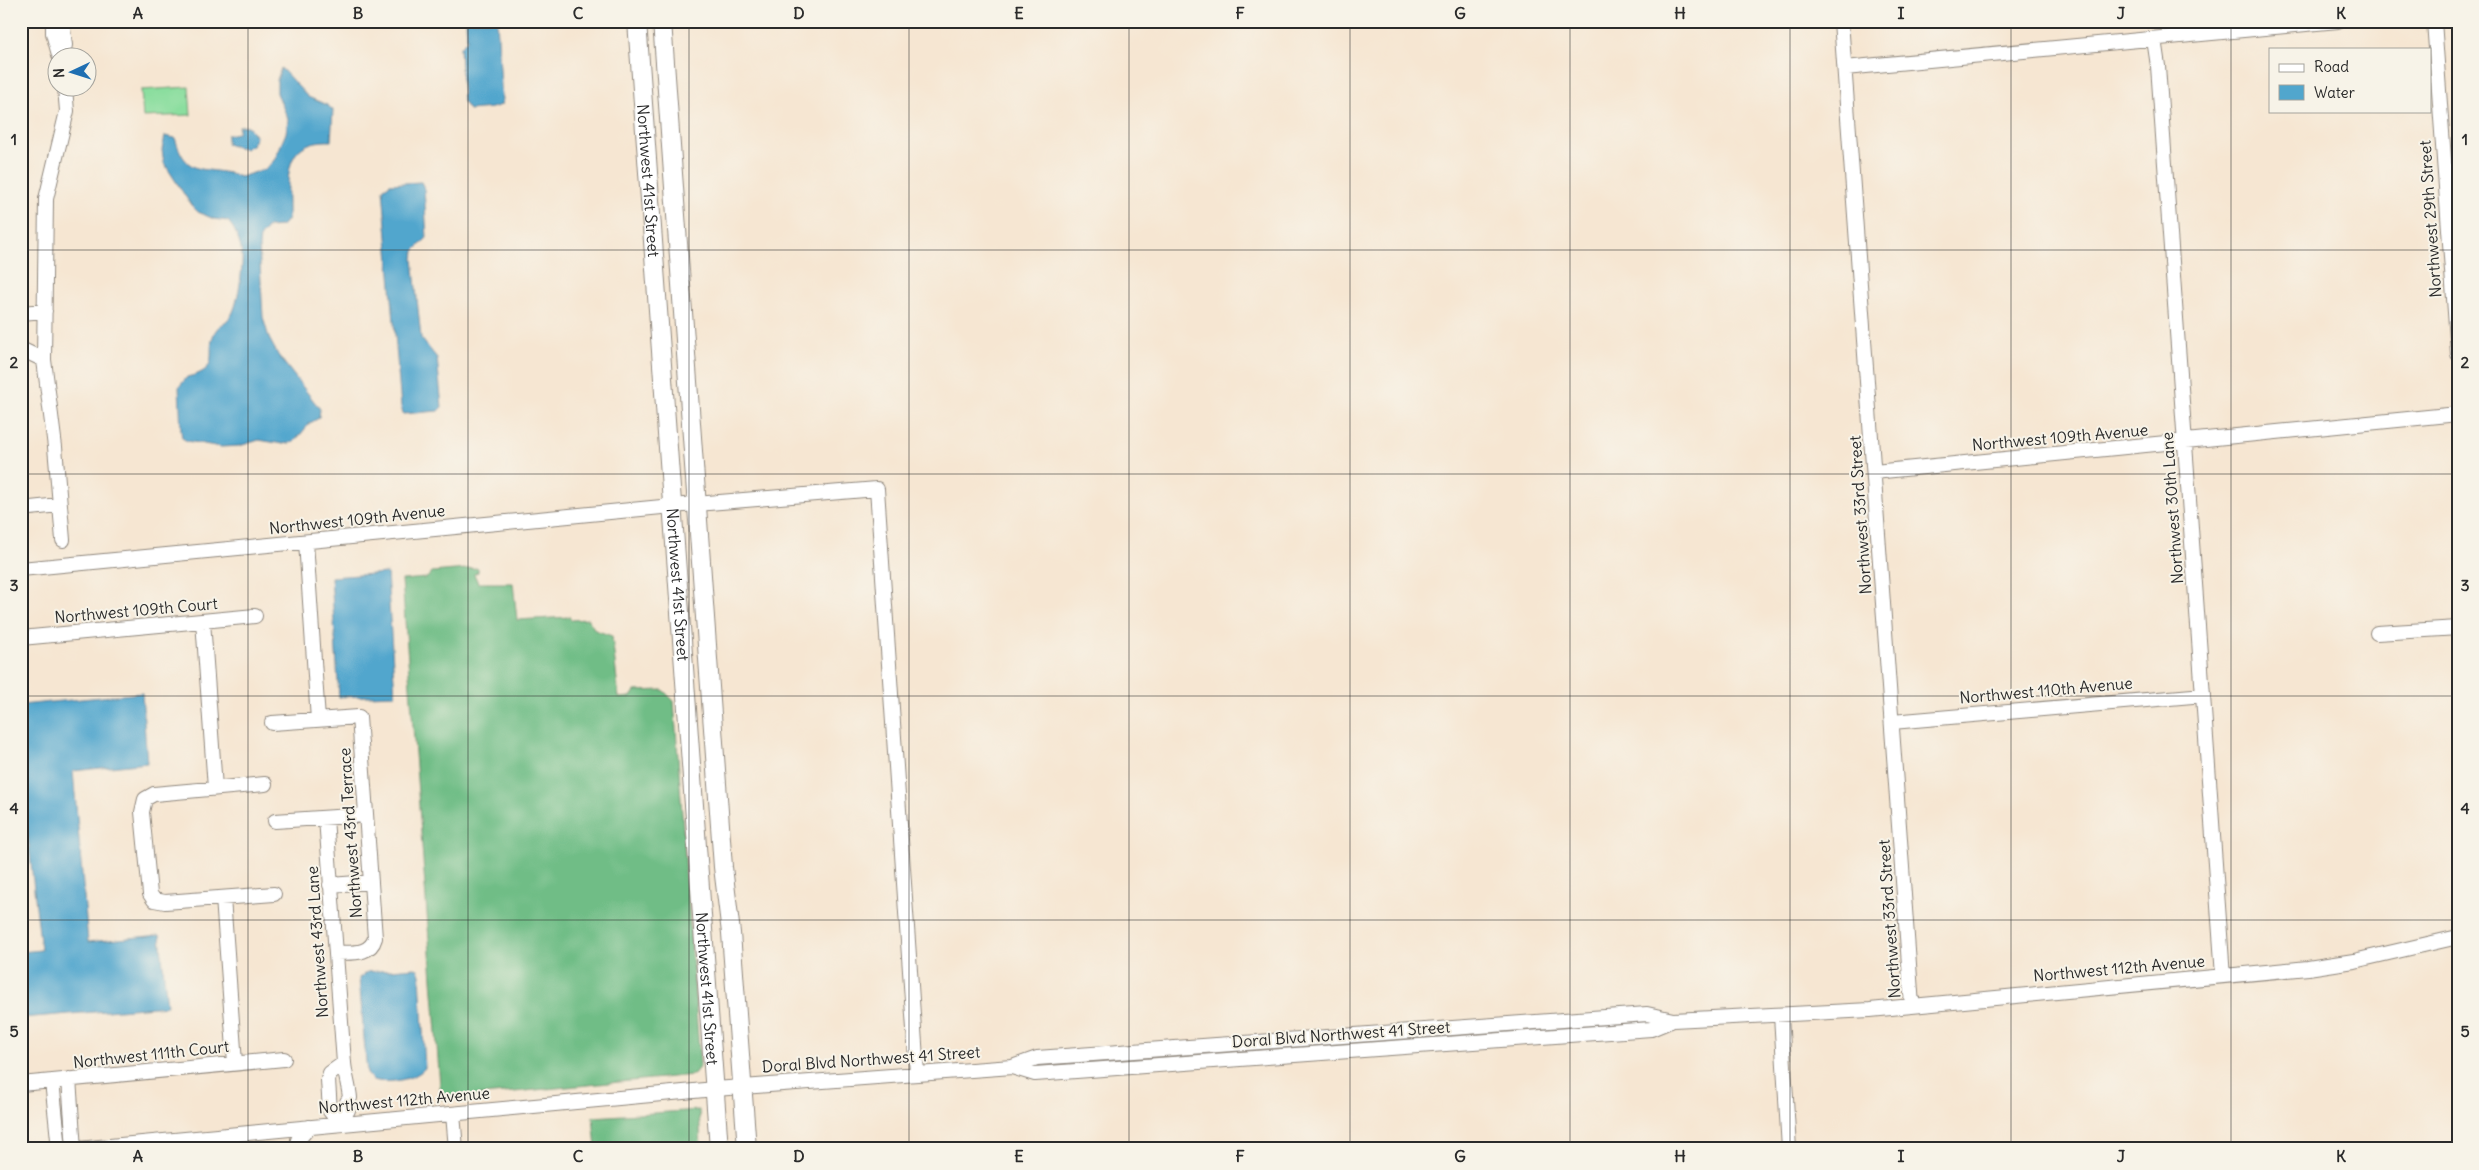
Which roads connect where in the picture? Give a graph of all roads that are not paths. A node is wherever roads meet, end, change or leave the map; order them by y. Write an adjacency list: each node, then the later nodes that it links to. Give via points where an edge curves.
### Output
1 (53, 21): 9 (street)
2 (62, 21): 10 (street)
3 (637, 21): 23 (main road, Northwest 41st Street)
4 (662, 21): 21 (main road, Northwest 41st Street)
5 (1841, 21): 11 (street, Northwest 33rd Street)
6 (2338, 21): 8 (street)
7 (2434, 21): 16 (street, Northwest 29th Street)
8 (2154, 39): 11 (street); 19 (street, Northwest 30th Lane)
9 (58, 48)
10 (64, 48)
11 (1845, 68): 20 (street, Northwest 33rd Street)
12 (66, 98): 13 (street, via 67,112 46,199)
13 (45, 311): 14 (street); 17 (street)
14 (21, 313)
15 (21, 349): 17 (street)
16 (2458, 354)
17 (44, 360): 22 (street)
18 (2458, 414): 19 (street, Northwest 109th Avenue)
19 (2185, 441): 20 (street, Northwest 109th Avenue); 33 (street, Northwest 30th Lane)
20 (1874, 472): 35 (street, Northwest 33rd Street)
21 (697, 504): 23 (street, Northwest 109th Avenue); 54 (street, Northwest 109th Avenue, via 877,489); 59 (main road, Northwest 41st Street, via 723,866 731,934)
22 (60, 505): 24 (street); 25 (street)
23 (672, 506): 26 (street, Northwest 109th Avenue); 61 (main road, Northwest 41st Street)
24 (21, 509)
25 (63, 540)
26 (306, 542): 27 (street, Northwest 109th Avenue); 34 (street)
27 (21, 569)
28 (255, 616): 29 (street, Northwest 109th Court)
29 (203, 621): 32 (street, Northwest 109th Court); 38 (street)
30 (2458, 628): 31 (street)
31 (2377, 633)
32 (21, 638)
33 (2204, 695): 35 (street, Northwest 110th Avenue); 48 (street, Northwest 30th Lane)
34 (318, 720): 36 (street); 39 (street, Northwest 43rd Terrace, via 359,717)
35 (1892, 722): 49 (street, Northwest 33rd Street)
36 (272, 723)
37 (265, 784): 38 (street)
38 (215, 788): 45 (street, via 158,793 146,798 142,812 150,894 156,901)
39 (366, 815): 40 (street); 42 (street, Northwest 43rd Terrace)
40 (326, 818): 41 (street); 43 (street, Northwest 43rd Lane)
41 (275, 821)
42 (371, 882): 43 (street); 47 (street, Northwest 43rd Terrace, via 375,938 371,947 361,952)
43 (330, 885): 47 (street, Northwest 43rd Lane)
44 (274, 894): 45 (street)
45 (224, 898): 52 (street)
46 (2458, 937): 48 (street, Northwest 112th Avenue, via 2342,963)
47 (336, 953): 53 (street, Northwest 43rd Lane)
48 (2223, 976): 49 (street, Northwest 112th Avenue)
49 (1912, 1006): 50 (street, Northwest 112th Avenue)
50 (1780, 1015): 54 (street, Doral Blvd Northwest 41 Street, via 1673,1020 1651,1030 1035,1074 1012,1067); 75 (street)
51 (284, 1059): 52 (street, Northwest 111th Court)
52 (236, 1063): 55 (street, Northwest 111th Court)
53 (344, 1068): 58 (street, Northwest 43rd Lane); 60 (street, via 330,1073); 62 (street, Northwest 43rd Lane, via 350,1098)
54 (917, 1073): 59 (street, Doral Blvd Northwest 41 Street)
55 (69, 1079): 56 (street, Northwest 111th Court); 63 (street)
56 (52, 1081): 57 (street, Northwest 111th Court); 64 (street)
57 (21, 1084)
58 (343, 1087): 60 (street); 62 (street, Northwest 43rd Lane)
59 (738, 1087): 61 (street, Northwest 112th Avenue); 73 (main road, Northwest 41st Street); 74 (main road, Northwest 41st Street)
60 (328, 1088): 66 (street, via 330,1111)
61 (715, 1089): 65 (street, Northwest 112th Avenue); 72 (main road, Northwest 41st Street)
62 (347, 1102): 66 (street, Northwest 43rd Lane, via 348,1110)
63 (71, 1108): 64 (street); 69 (street)
64 (55, 1110): 68 (street)
65 (453, 1114): 66 (street, Northwest 112th Avenue); 71 (street)
66 (340, 1124): 67 (street, Northwest 112th Avenue)
67 (309, 1127): 69 (street, Northwest 112th Avenue); 70 (street, via 298,1140)
68 (59, 1149)
69 (76, 1149)
70 (297, 1149)
71 (456, 1149)
72 (719, 1149)
73 (738, 1149)
74 (747, 1149)
75 (1789, 1149)

